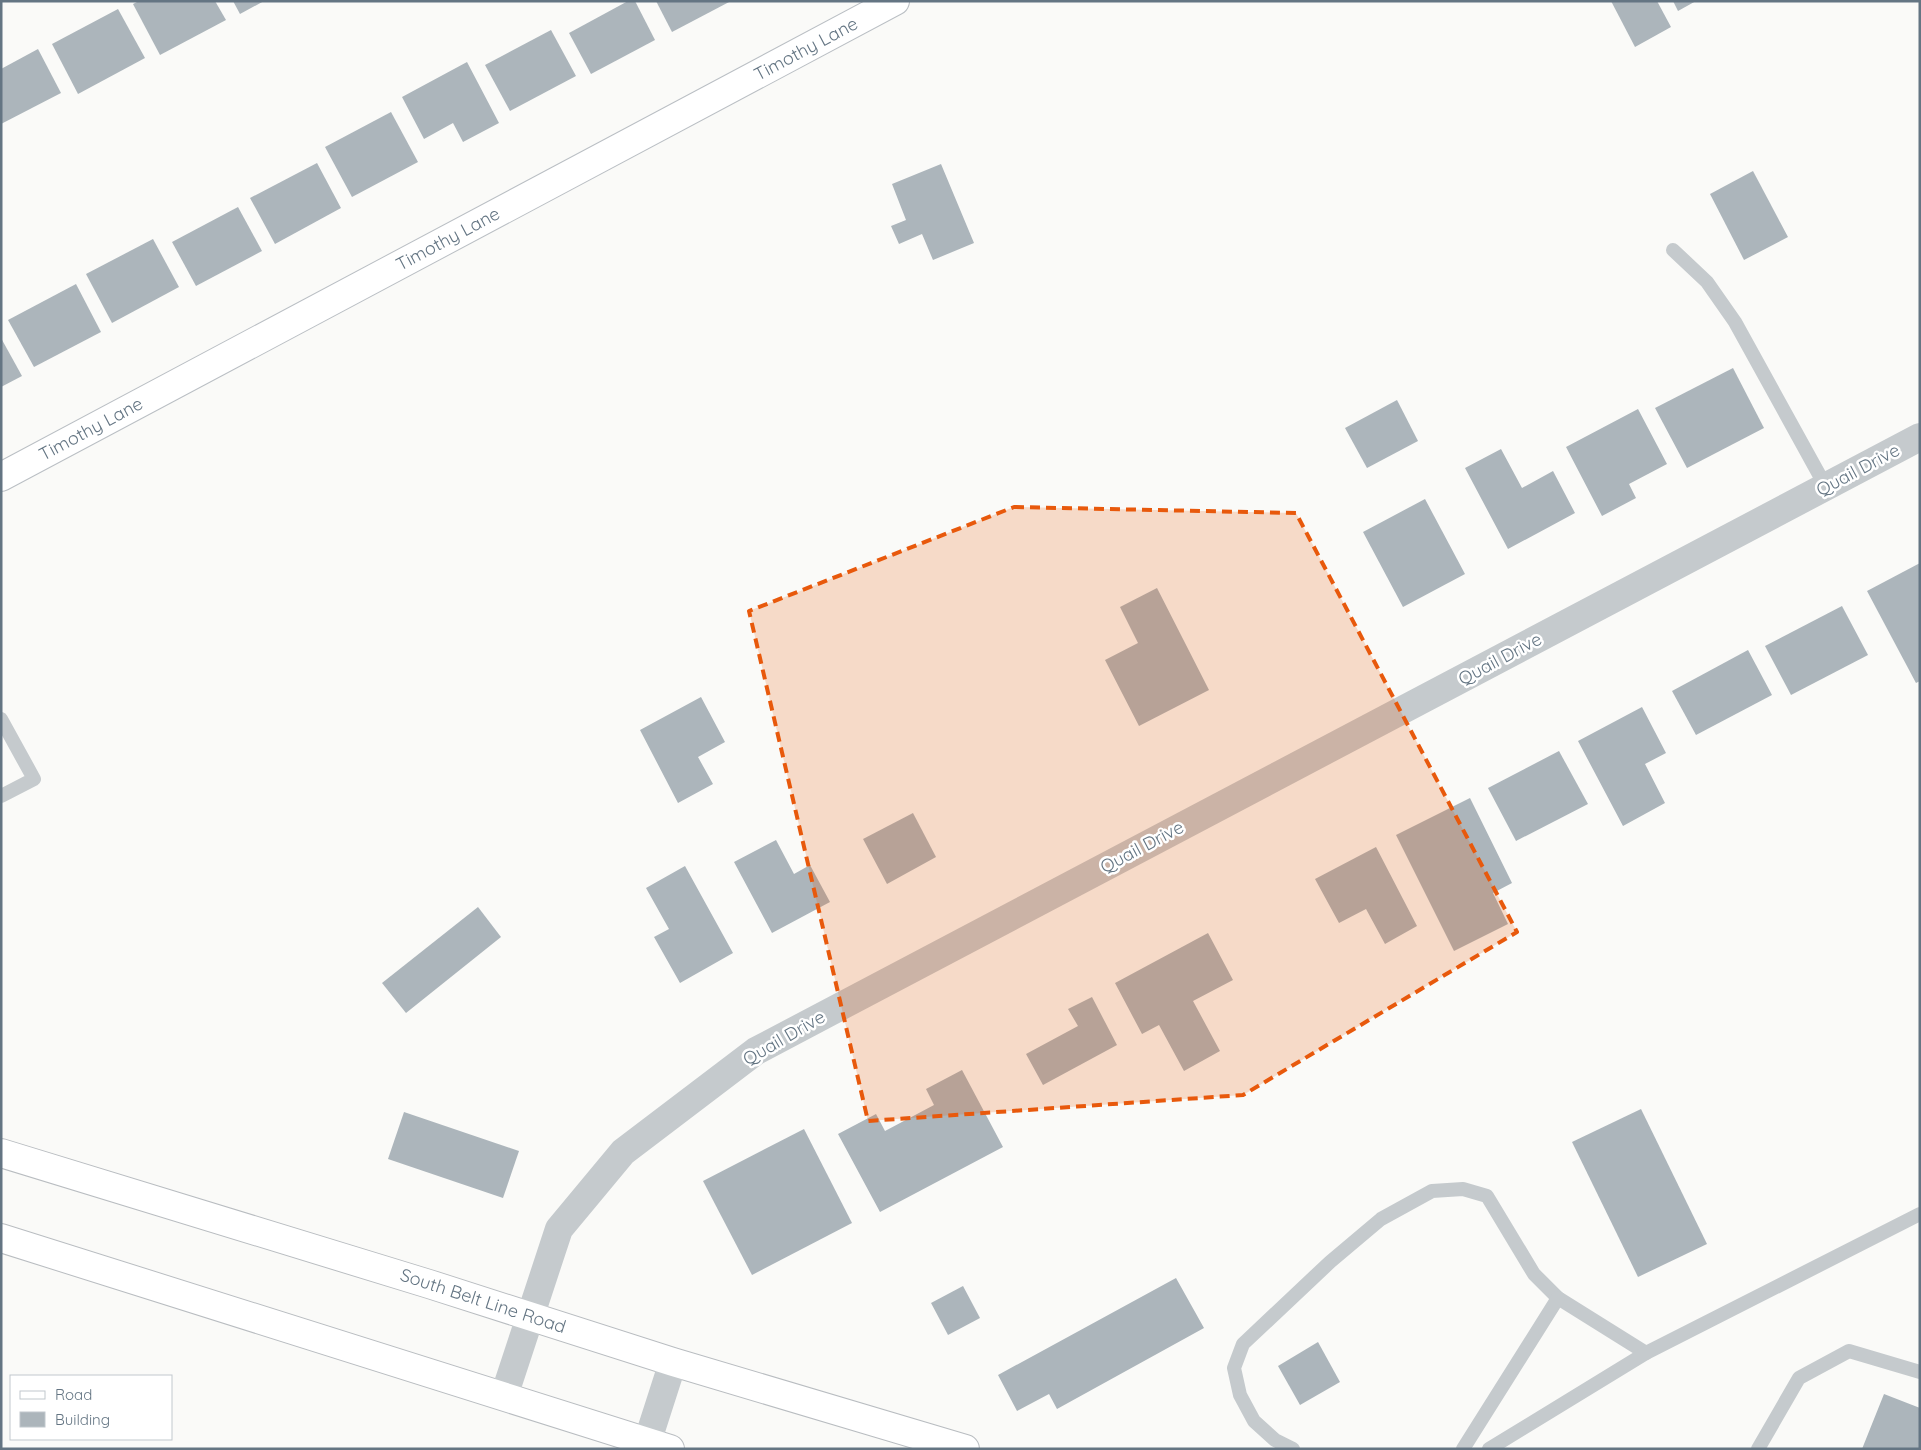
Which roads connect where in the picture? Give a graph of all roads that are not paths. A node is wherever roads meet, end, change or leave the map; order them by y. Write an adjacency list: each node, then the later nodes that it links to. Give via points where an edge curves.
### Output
1 (896, 1): 4 (main road, Timothy Lane)
2 (1673, 250): 5 (lane, via 1707,282 1735,322)
3 (1920, 437): 5 (street, Quail Drive)
4 (1, 477)
5 (1826, 487): 12 (street, Quail Drive, via 756,1051 623,1152 558,1229)
6 (1, 719): 7 (lane, via 34,779)
7 (1, 796)
8 (1, 1153): 12 (main road, South Belt Line Road)
9 (1920, 1214): 13 (lane)
10 (1, 1238): 16 (main road)
11 (1558, 1298): 13 (lane); 19 (lane, via 1534,1274 1487,1196 1463,1189 1432,1191 1381,1219 1243,1344 1234,1368 1240,1396 1254,1422 1275,1440); 20 (lane)
12 (530, 1316): 14 (main road, South Belt Line Road); 16 (street, Quail Drive)
13 (1646, 1353): 21 (lane)
14 (673, 1362): 17 (street); 18 (main road, South Belt Line Road)
15 (1920, 1372): 22 (lane, via 1849,1351 1799,1378)
16 (504, 1396): 17 (main road)
17 (654, 1446)
18 (965, 1449)
19 (1293, 1449)
20 (1463, 1449)
21 (1489, 1449)
22 (1758, 1449)

